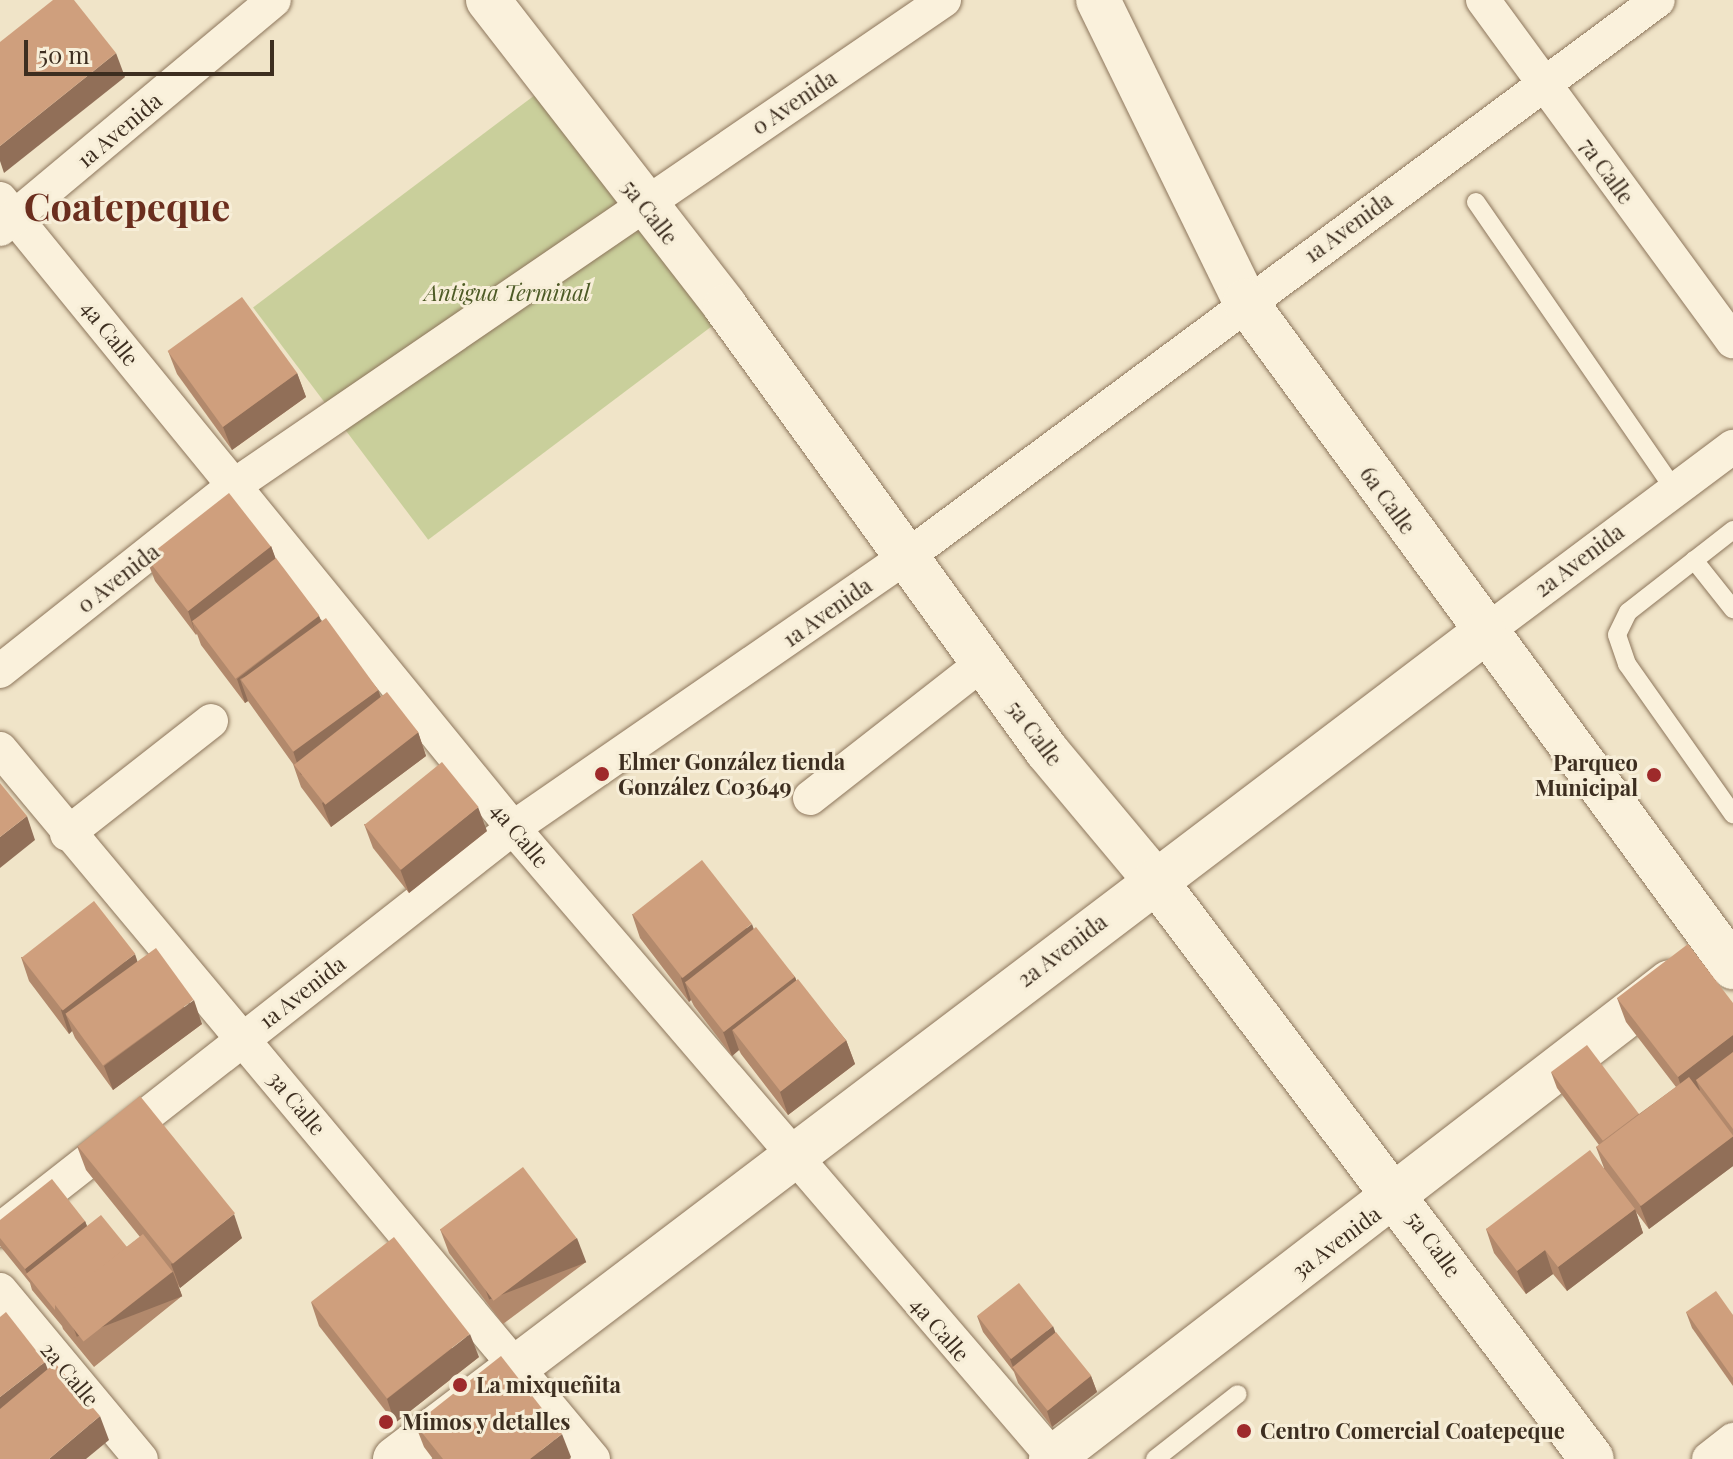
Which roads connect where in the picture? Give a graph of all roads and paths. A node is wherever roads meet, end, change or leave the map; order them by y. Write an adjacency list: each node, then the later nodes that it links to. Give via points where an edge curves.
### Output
1 (274, 0): 10 (street, 1a Avenida)
2 (488, 0): 9 (main road, 5a Calle)
3 (944, 0): 9 (street, 0 Avenida)
4 (1098, 0): 11 (main road, 6a Calle)
5 (1483, 0): 7 (street, 7a Calle)
6 (1658, 0): 7 (street, 1a Avenida)
7 (1544, 85): 11 (street, 1a Avenida); 12 (street, 7a Calle)
8 (1476, 202): 15 (lane)
9 (643, 204): 14 (street, 0 Avenida); 17 (main road, 5a Calle)
10 (5, 215): 14 (street, 4a Calle)
11 (1245, 301): 17 (street, 1a Avenida); 20 (main road, 6a Calle)
12 (1733, 341)
13 (1733, 447): 15 (street, 2a Avenida)
14 (235, 485): 22 (street, 0 Avenida); 27 (street, 4a Calle)
15 (1674, 489): 20 (street, 2a Avenida)
16 (1733, 530): 18 (lane)
17 (909, 555): 21 (main road, 5a Calle); 27 (street, 1a Avenida)
18 (1694, 560): 19 (lane); 26 (lane, via 1628,612 1617,635 1627,664)
19 (1733, 609)
20 (1484, 633): 29 (main road, 2a Avenida); 30 (main road, 6a Calle)
21 (984, 662): 25 (street); 29 (main road, 5a Calle, via 1047,751)
22 (0, 671)
23 (211, 721): 28 (street)
24 (0, 749): 28 (street, 3a Calle)
25 (810, 798)
26 (1733, 814)
27 (513, 828): 31 (street, 1a Avenida); 32 (street, 4a Calle)
28 (67, 834): 31 (street, 3a Calle)
29 (1155, 880): 32 (main road, 2a Avenida); 33 (main road, 5a Calle)
30 (1728, 949): 33 (main road, 3a Avenida)
31 (243, 1037): 34 (street, 1a Avenida); 36 (street, 3a Calle)
32 (788, 1157): 36 (main road, 2a Avenida); 39 (street, 4a Calle)
33 (1398, 1195): 39 (main road, 3a Avenida); 44 (main road, 5a Calle)
34 (0, 1230)
35 (0, 1290): 40 (street, 2a Calle)
36 (516, 1367): 41 (main road, 2a Avenida); 42 (street, 3a Calle)
37 (1238, 1394): 43 (lane)
38 (1733, 1440): 45 (street)
39 (1053, 1458)
40 (141, 1459)
41 (395, 1459)
42 (593, 1459)
43 (1155, 1459)
44 (1592, 1459)
45 (1709, 1459)

